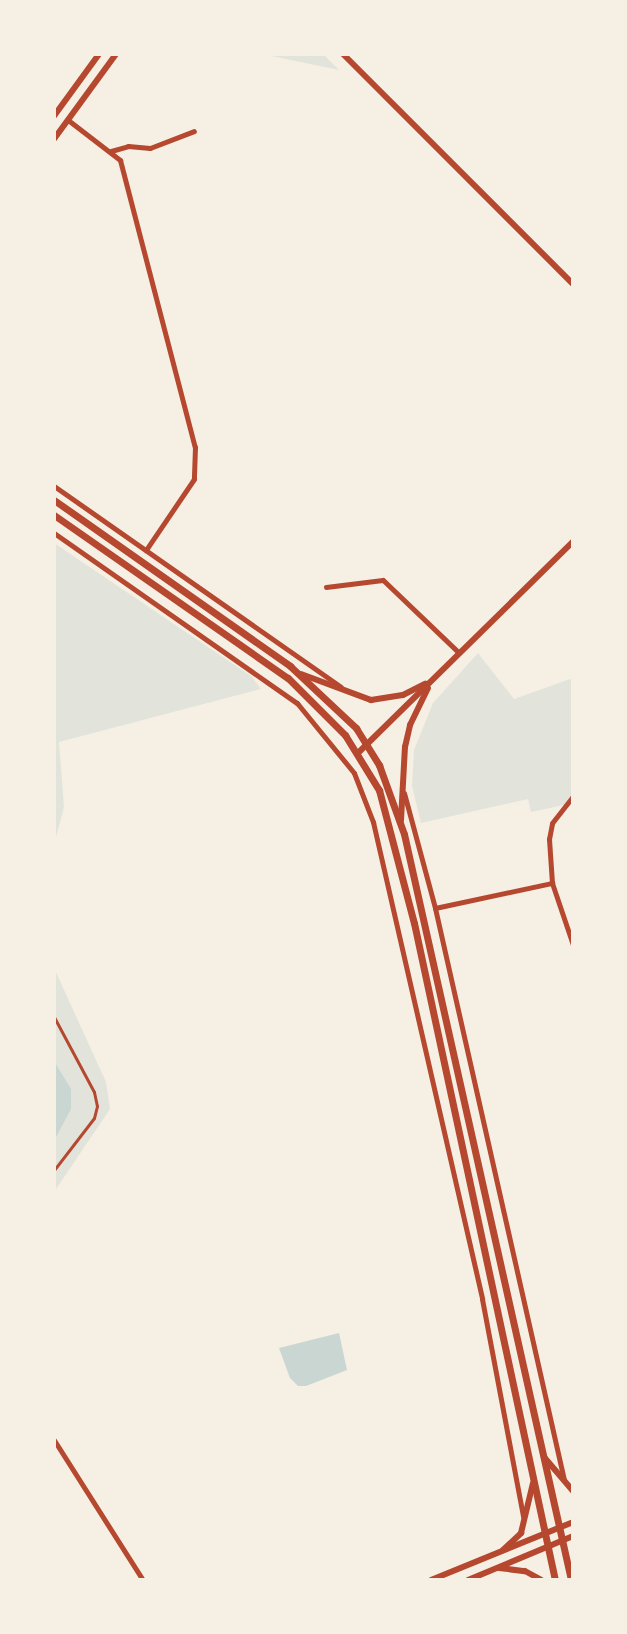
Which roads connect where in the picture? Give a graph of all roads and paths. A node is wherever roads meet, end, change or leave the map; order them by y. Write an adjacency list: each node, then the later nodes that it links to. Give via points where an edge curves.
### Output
1 (99, 54): 4 (main road)
2 (116, 54): 6 (main road)
3 (343, 54): 10 (main road)
4 (57, 105): 5 (main road)
5 (54, 116)
6 (68, 120): 8 (main road); 9 (street)
7 (194, 131): 9 (street, via 150,148)
8 (54, 139)
9 (111, 151): 16 (street, via 120,160 195,447 194,479)
10 (573, 284)
11 (54, 486): 16 (street)
12 (54, 500): 19 (main road)
13 (54, 515): 23 (main road, via 288,678 317,702)
14 (54, 533): 38 (street, via 297,703 354,773 373,822 482,1299)
15 (573, 542): 18 (main road)
16 (146, 550): 21 (street)
17 (326, 587): 18 (street, via 383,580)
18 (459, 653): 20 (main road)
19 (301, 674): 21 (main road); 22 (main road)
20 (432, 680): 21 (main road, via 386,700); 22 (main road); 24 (main road, via 410,725)
21 (349, 692)
22 (367, 743): 23 (main road); 26 (main road)
23 (359, 752): 34 (main road, via 379,790 394,839)
24 (402, 785): 26 (main road); 28 (street)
25 (573, 796): 27 (street, via 552,823)
26 (401, 820): 33 (main road)
27 (552, 883): 28 (street); 29 (street)
28 (435, 908): 35 (street)
29 (573, 945)
30 (54, 1017): 31 (street, via 97,1106 94,1118)
31 (54, 1170)
32 (54, 1440): 46 (street)
33 (543, 1455): 35 (main road); 39 (main road)
34 (533, 1479): 38 (main road); 40 (main road)
35 (564, 1481): 36 (main road)
36 (573, 1491)
37 (573, 1522): 39 (main road)
38 (524, 1524): 44 (main road, via 517,1539)
39 (560, 1528): 40 (main road); 42 (main road)
40 (545, 1535): 43 (main road); 44 (main road)
41 (573, 1536): 42 (main road)
42 (561, 1541): 43 (main road); 51 (main road)
43 (547, 1547): 45 (main road); 50 (main road)
44 (496, 1555): 47 (main road)
45 (499, 1568): 48 (main road); 49 (main road, via 525,1571)
46 (143, 1580)
47 (431, 1580)
48 (468, 1580)
49 (541, 1580)
50 (555, 1580)
51 (571, 1580)

